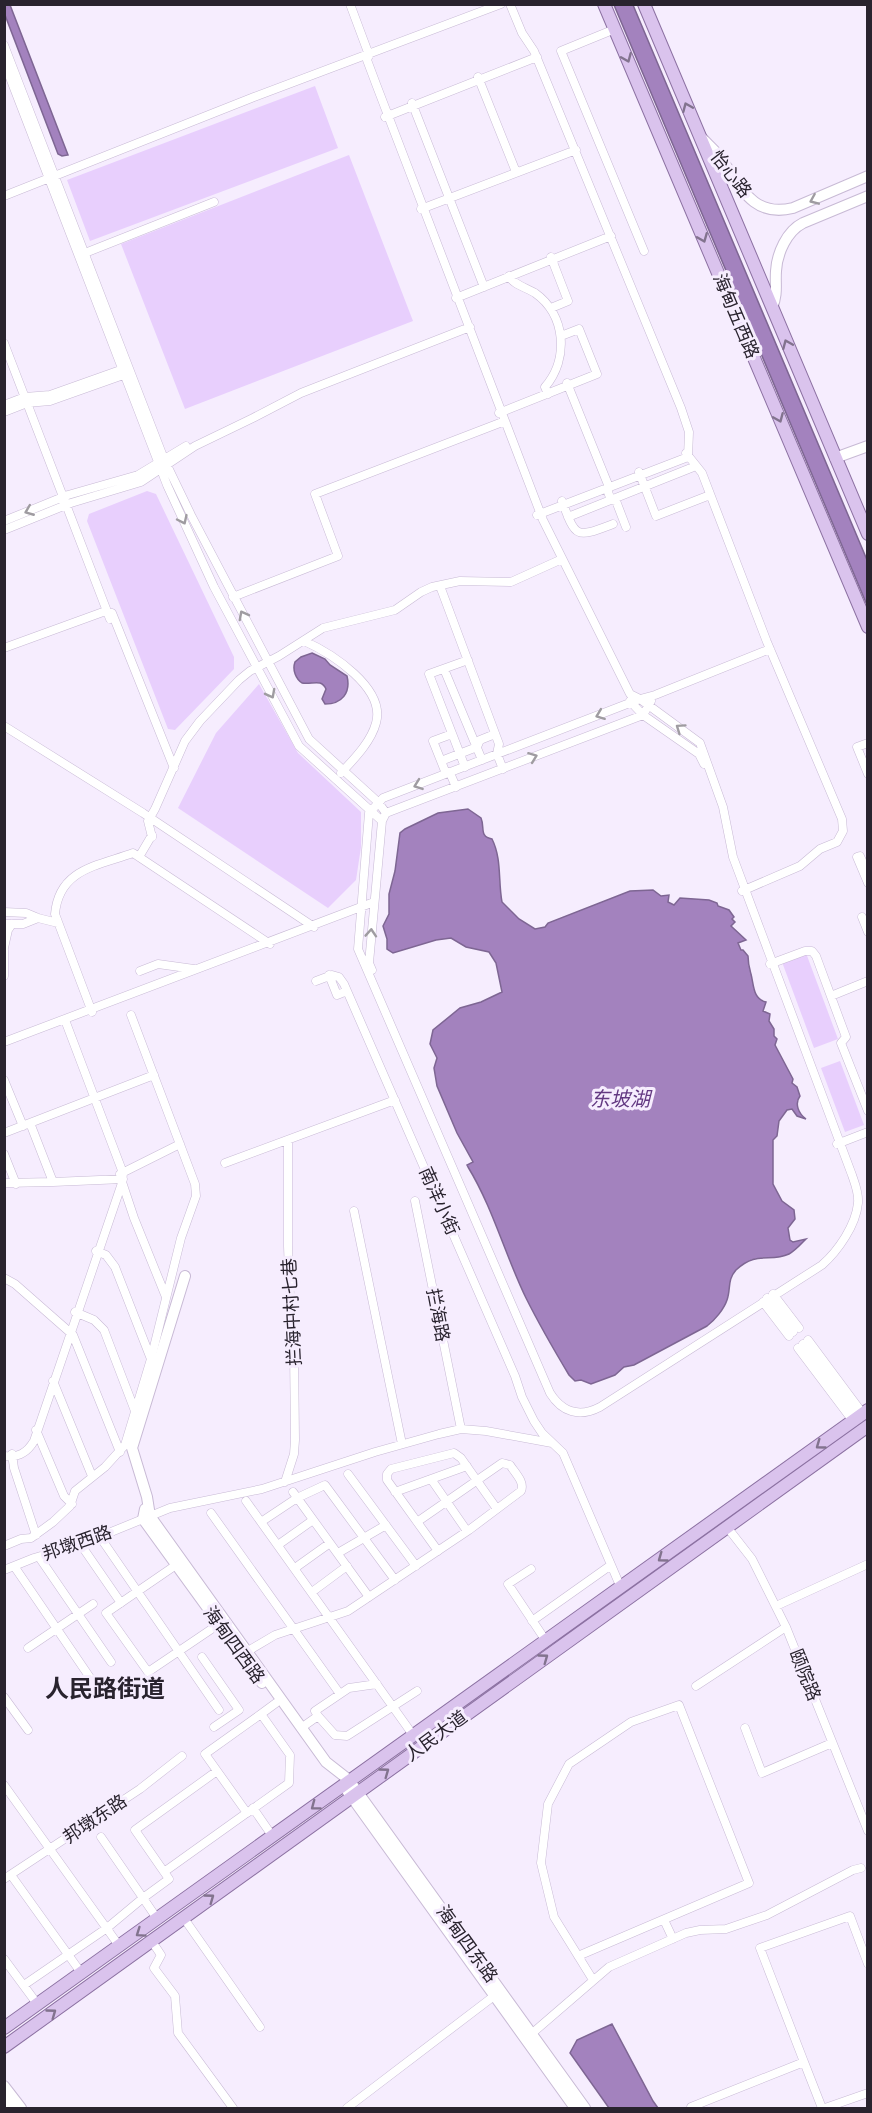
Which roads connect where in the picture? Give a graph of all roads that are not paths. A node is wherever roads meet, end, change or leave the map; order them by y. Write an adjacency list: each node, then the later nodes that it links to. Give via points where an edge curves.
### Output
1 (345, 4): 10 (street)
2 (350, 4): 10 (street)
3 (491, 4): 10 (street)
4 (501, 4): 10 (street)
5 (509, 4): 11 (street, via 520,33)
6 (604, 4): 8 (main road, 海甸五西路)
7 (644, 4): 16 (main road, 海甸五西路, one-way to 7)
8 (615, 29): 28 (street, via 561,51); 72 (main road, 海甸五西路, one-way to 72)
9 (4, 45): 19 (street)
10 (366, 54): 15 (street, via 363,61); 19 (street)
11 (535, 56): 13 (street); 17 (street)
12 (4, 62): 19 (street)
13 (478, 79): 14 (street); 18 (street)
14 (414, 104): 15 (street); 24 (street)
15 (385, 115): 26 (street)
16 (699, 136): 20 (street, 怡心路, one-way to 16, via 794,208 769,208 746,196 721,157); 35 (main road, 海甸五西路)
17 (574, 149): 18 (street); 27 (street)
18 (514, 171): 24 (street)
19 (52, 175): 21 (street); 22 (street); 29 (street)
20 (867, 176)
21 (4, 190)
22 (4, 196)
23 (867, 196): 35 (street, via 793,229 777,259 777,296)
24 (451, 197): 26 (street); 32 (street)
25 (214, 202): 29 (street)
26 (422, 208): 33 (street)
27 (609, 236): 30 (street); 50 (street, via 679,411 686,434)
28 (644, 251)
29 (82, 254): 40 (street)
30 (552, 258): 31 (street); 34 (street, via 568,301)
31 (509, 276): 32 (street); 34 (street)
32 (485, 285): 33 (street)
33 (456, 297): 36 (street)
34 (550, 308): 37 (street)
35 (772, 308): 51 (main road, 海甸五西路, one-way to 35)
36 (467, 327): 45 (street); 52 (street, via 301,390 193,442)
37 (561, 336): 41 (street, via 579,329 595,371); 42 (street, via 558,368 545,387)
38 (4, 343): 43 (street)
39 (4, 356): 43 (street)
40 (127, 371): 43 (street); 52 (street)
41 (570, 383): 42 (street); 55 (street)
42 (547, 392): 45 (street)
43 (24, 401): 44 (street); 46 (street); 59 (street)
44 (4, 405)
45 (499, 411): 47 (street)
46 (4, 412)
47 (503, 422): 61 (street); 70 (street, via 315,494 338,556)
48 (867, 446): 51 (street)
49 (867, 453): 51 (street)
50 (685, 456): 53 (street); 54 (street)
51 (837, 461): 67 (main road, 海甸五西路)
52 (163, 463): 59 (street); 70 (street); 79 (street, one-way to 79, via 167,485 214,587)
53 (694, 467): 56 (street); 57 (street)
54 (640, 473): 55 (street); 56 (street)
55 (610, 485): 58 (street); 60 (street)
56 (645, 486): 57 (street, via 656,516); 58 (street)
57 (708, 495): 75 (street)
58 (611, 500): 62 (street); 65 (street, via 616,501)
59 (63, 502): 63 (street, one-way to 63); 66 (street); 71 (street)
60 (563, 503): 61 (street); 62 (street)
61 (538, 512): 68 (street)
62 (568, 517): 64 (street, via 573,528 582,534)
63 (4, 521)
64 (613, 524)
65 (626, 527)
66 (4, 530)
67 (867, 534)
68 (561, 560): 69 (street, via 511,582 467,581); 82 (street, via 630,694); 83 (street)
69 (440, 586): 73 (street, via 421,592 395,610 330,625); 77 (street)
70 (233, 597): 78 (street, one-way to 70)
71 (106, 615): 74 (street); 99 (street)
72 (867, 627)
73 (304, 641): 78 (street); 97 (street, via 349,670 367,687 375,702 377,717 373,731)
74 (10, 647): 76 (street)
75 (769, 650): 81 (street); 110 (street, via 840,812 843,831 837,842 816,852 800,867)
76 (4, 653)
77 (468, 660): 80 (street); 88 (street)
78 (268, 662): 79 (street); 97 (street, via 309,739)
79 (258, 668): 99 (street, via 239,680 200,721 185,741); 101 (street, one-way to 101, via 298,746)
80 (444, 669): 87 (street, via 429,674); 90 (street)
81 (655, 695): 82 (street); 84 (street)
82 (640, 699): 83 (street); 84 (street)
83 (632, 703): 85 (street); 92 (street, one-way to 92)
84 (649, 706): 85 (street); 110 (street, one-way to 84, via 720,796 703,748 696,738)
85 (643, 715): 96 (street, one-way to 85); 110 (street, via 701,756 716,797 730,858)
86 (4, 728): 106 (street)
87 (452, 734): 91 (street); 94 (street, via 433,741)
88 (495, 734): 90 (street, via 480,740); 92 (street)
89 (867, 743): 100 (street, via 857,747)
90 (477, 747): 91 (street); 93 (street)
91 (460, 754): 94 (street); 95 (street)
92 (497, 754): 93 (street); 96 (street)
93 (482, 760): 95 (street)
94 (441, 761): 98 (street, via 445,771)
95 (465, 767): 98 (street)
96 (503, 769): 102 (street)
97 (343, 770): 101 (street); 103 (street)
98 (450, 772): 102 (street); 103 (street, one-way to 103)
99 (173, 773): 106 (street)
100 (867, 774)
101 (335, 780): 104 (street)
102 (456, 787): 105 (street)
103 (378, 802): 104 (street); 105 (street)
104 (371, 812): 105 (street); 112 (street)
105 (384, 817): 111 (street)
106 (150, 821): 107 (street, via 152,837); 118 (street)
107 (139, 857): 116 (street, via 133,853 78,872 68,880 56,902); 120 (street)
108 (867, 874): 109 (street, via 860,855 857,857)
109 (867, 883)
110 (743, 889): 122 (street)
111 (374, 904): 112 (street); 158 (street, one-way to 111, via 591,1407 576,1409 560,1399 369,963)
112 (361, 909): 118 (street); 158 (street, via 358,949 557,1402 575,1413 593,1410)
113 (4, 912): 115 (street, via 26,912)
114 (862, 917): 119 (street)
115 (38, 918): 116 (street); 117 (street)
116 (58, 923): 129 (street)
117 (8, 924): 121 (street)
118 (311, 928): 120 (street)
119 (867, 932)
120 (270, 943): 123 (street)
121 (4, 949): 125 (street)
122 (771, 962): 128 (street, via 812,951); 145 (street)
123 (198, 970): 124 (street, via 158,964); 129 (street)
124 (140, 971)
125 (4, 976)
126 (316, 981): 137 (street, 南洋小街, via 329,975 339,977)
127 (867, 981): 128 (street)
128 (833, 995): 136 (street, via 850,1035 846,1042); 138 (street, via 846,1037 841,1043)
129 (91, 1010): 131 (street)
130 (131, 1015): 133 (street)
131 (63, 1022): 132 (street); 135 (street)
132 (4, 1044)
133 (154, 1075): 135 (street); 144 (street)
134 (4, 1080): 139 (street)
135 (93, 1098): 139 (street); 148 (street)
136 (867, 1098)
137 (395, 1100): 143 (street); 169 (street, 南洋小街, via 522,1397 542,1433)
138 (867, 1111)
139 (27, 1125): 141 (street); 149 (street)
140 (867, 1132): 145 (street)
141 (4, 1133)
142 (867, 1137): 145 (street)
143 (288, 1141): 147 (street); 177 (street, 拦海中村七巷, via 295,1440)
144 (180, 1144): 148 (street); 157 (street, via 196,1196)
145 (839, 1146): 158 (street, via 858,1197 852,1222 825,1263)
146 (4, 1154): 151 (street)
147 (225, 1164)
148 (122, 1177): 149 (street); 154 (street); 157 (street)
149 (53, 1182): 151 (street)
150 (4, 1183): 151 (street)
151 (16, 1184)
152 (415, 1201): 166 (street, 拦海路)
153 (354, 1211): 168 (street)
154 (97, 1252): 159 (street); 161 (street, via 115,1267)
155 (185, 1276): 185 (street, via 132,1448 147,1497)
156 (4, 1278): 160 (street)
157 (166, 1298): 161 (street)
158 (768, 1299): 158 (street, via 792,1329)
159 (76, 1312): 160 (street); 164 (street, via 94,1320 104,1330)
160 (70, 1332): 162 (street); 170 (street)
161 (151, 1359): 164 (street)
162 (53, 1381): 167 (street); 174 (street)
163 (843, 1397): 163 (street, via 803,1344); 165 (street); 165 (street)
164 (136, 1412): 170 (street)
165 (862, 1418): 190 (main road, 人民大道); 212 (main road, 人民大道, one-way to 212)
166 (461, 1429): 168 (street); 169 (street)
167 (36, 1430): 171 (street, via 28,1446 20,1453); 182 (street, via 64,1496)
168 (402, 1444): 177 (street)
169 (555, 1444): 204 (street, 南洋小街, via 563,1453)
170 (120, 1452): 174 (street)
171 (8, 1455): 192 (street)
172 (467, 1466): 175 (street); 176 (street); 178 (street, via 458,1454 450,1452 391,1469 387,1480)
173 (348, 1474): 189 (street)
174 (92, 1476): 182 (street, via 73,1492)
175 (431, 1479): 178 (street); 181 (street)
176 (477, 1480): 181 (street); 183 (street); 183 (street, via 502,1463 510,1465 521,1482 521,1491)
177 (285, 1482): 185 (street, via 170,1508)
178 (395, 1492): 188 (street)
179 (295, 1495): 186 (street); 187 (street); 194 (street, via 325,1485)
180 (246, 1501): 187 (street)
181 (446, 1501): 188 (street); 191 (street)
182 (72, 1504): 192 (street)
183 (497, 1509): 191 (street)
184 (211, 1513): 225 (street)
185 (146, 1518): 193 (street, 邦墩西路); 203 (street, 海甸四西路); 228 (street, 海甸四西路)
186 (313, 1520): 195 (street); 197 (street)
187 (261, 1522): 197 (street)
188 (417, 1522): 199 (street)
189 (386, 1525): 194 (street); 207 (street)
190 (727, 1527): 218 (street, 颐院路, via 752,1559); 253 (main road, 人民大道, one-way to 190)
191 (467, 1531): 199 (street)
192 (36, 1535): 198 (street)
193 (100, 1537): 196 (street, 邦墩西路); 213 (street)
194 (364, 1538): 200 (street); 211 (street)
195 (330, 1543): 200 (street); 208 (street)
196 (81, 1545): 201 (street, 邦墩西路); 216 (street)
197 (278, 1545): 208 (street)
198 (4, 1546)
199 (438, 1551): 207 (street)
200 (338, 1553): 206 (street)
201 (39, 1557): 205 (street, 邦墩西路); 219 (street)
202 (867, 1564): 218 (street)
203 (176, 1565): 213 (street); 222 (street, 海甸四西路)
204 (611, 1565): 212 (street, 南洋小街); 221 (street)
205 (14, 1566): 210 (street, 邦墩西路); 224 (street)
206 (347, 1566): 214 (street); 215 (street)
207 (416, 1566): 211 (street)
208 (295, 1568): 214 (street)
209 (531, 1569): 221 (street, via 508,1584)
210 (4, 1570)
211 (395, 1580): 215 (street)
212 (621, 1588): 226 (main road, 人民大道)
213 (137, 1592): 216 (street); 229 (street)
214 (312, 1592): 220 (street)
215 (369, 1597): 220 (street)
216 (121, 1603): 229 (street, via 106,1613 148,1672)
217 (93, 1604): 219 (street)
218 (776, 1606): 223 (street, 颐院路)
219 (78, 1614): 224 (street); 231 (street)
220 (331, 1618): 225 (street); 233 (street)
221 (532, 1621): 226 (street)
222 (219, 1624): 229 (street); 239 (street, 海甸四西路)
223 (786, 1627): 234 (street); 248 (street, 颐院路)
224 (57, 1629): 227 (street); 232 (street)
225 (294, 1629): 228 (street); 236 (street)
226 (546, 1641): 247 (main road, 人民大道)
227 (28, 1648)
228 (248, 1651): 244 (street, 海甸四西路)
229 (178, 1652): 238 (street, via 218,1708)
230 (202, 1657): 238 (street)
231 (111, 1662)
232 (93, 1682)
233 (378, 1684): 236 (street, via 350,1688); 240 (street)
234 (696, 1686)
235 (417, 1691): 240 (street)
236 (340, 1694): 242 (street, via 315,1711)
237 (4, 1697): 246 (street)
238 (230, 1697): 243 (street, via 239,1710)
239 (276, 1703): 241 (street); 251 (street, 海甸四西路, via 320,1766)
240 (392, 1706): 242 (street, via 352,1734 341,1737); 247 (street)
241 (261, 1714): 250 (street, via 205,1754); 254 (street, via 290,1755 289,1783)
242 (318, 1716): 244 (street)
243 (214, 1727)
244 (301, 1728): 251 (street, 海甸四西路)
245 (745, 1728): 248 (street, via 762,1773)
246 (28, 1730)
247 (413, 1735): 251 (main road, 人民大道)
248 (832, 1743): 255 (street, 颐院路)
249 (182, 1756): 258 (street, 邦墩东路)
250 (217, 1771): 254 (street); 260 (street, via 135,1830)
251 (346, 1783): 253 (street, 海甸四东路); 257 (main road, 人民大道, one-way to 257)
252 (4, 1785): 258 (street)
253 (355, 1795): 263 (main road, 人民大道, one-way to 253); 277 (street, 海甸四东路); 281 (street, 海甸四东路)
254 (250, 1810): 257 (street); 260 (street)
255 (867, 1831)
256 (101, 1837): 262 (street)
257 (273, 1837): 264 (main road, 人民大道)
258 (50, 1849): 261 (street, 邦墩东路); 266 (street)
259 (861, 1868): 267 (street, via 767,1915 726,1929 700,1930)
260 (164, 1872): 262 (street, via 169,1879)
261 (8, 1877): 270 (street)
262 (142, 1898): 264 (street); 266 (street)
263 (183, 1917): 268 (main road, 人民大道); 279 (street)
264 (158, 1920): 269 (main road, 人民大道, one-way to 269)
265 (664, 1920): 267 (street); 271 (street); 271 (street, via 749,1883 679,1705 631,1722 569,1764 548,1804 541,1863 554,1917)
266 (107, 1928): 269 (street); 270 (street)
267 (673, 1939): 275 (street, via 609,1967)
268 (151, 1940): 282 (main road, 人民大道, one-way to 268); 289 (street, via 161,1955 154,1968 175,1996 178,2033)
269 (120, 1947): 274 (main road, 人民大道)
270 (69, 1956): 274 (street); 276 (street)
271 (578, 1956): 275 (street)
272 (4, 1959): 276 (street)
273 (867, 1964): 283 (street, via 850,1916 760,1948)
274 (82, 1974): 278 (main road, 人民大道)
275 (593, 1980): 281 (street)
276 (24, 1986): 278 (street)
277 (494, 1996): 281 (street, 海甸四东路); 290 (street)
278 (38, 2005): 280 (main road, 人民大道)
279 (260, 2027)
280 (4, 2028)
281 (528, 2037): 291 (street, 海甸四东路); 292 (street, 海甸四东路)
282 (4, 2047)
283 (804, 2062): 293 (street); 294 (street)
284 (4, 2086): 288 (street)
285 (867, 2093): 294 (street)
286 (4, 2100): 287 (street)
287 (10, 2109)
288 (21, 2109)
289 (233, 2109)
290 (347, 2109)
291 (575, 2109)
292 (585, 2109)
293 (691, 2109)
294 (823, 2109)

